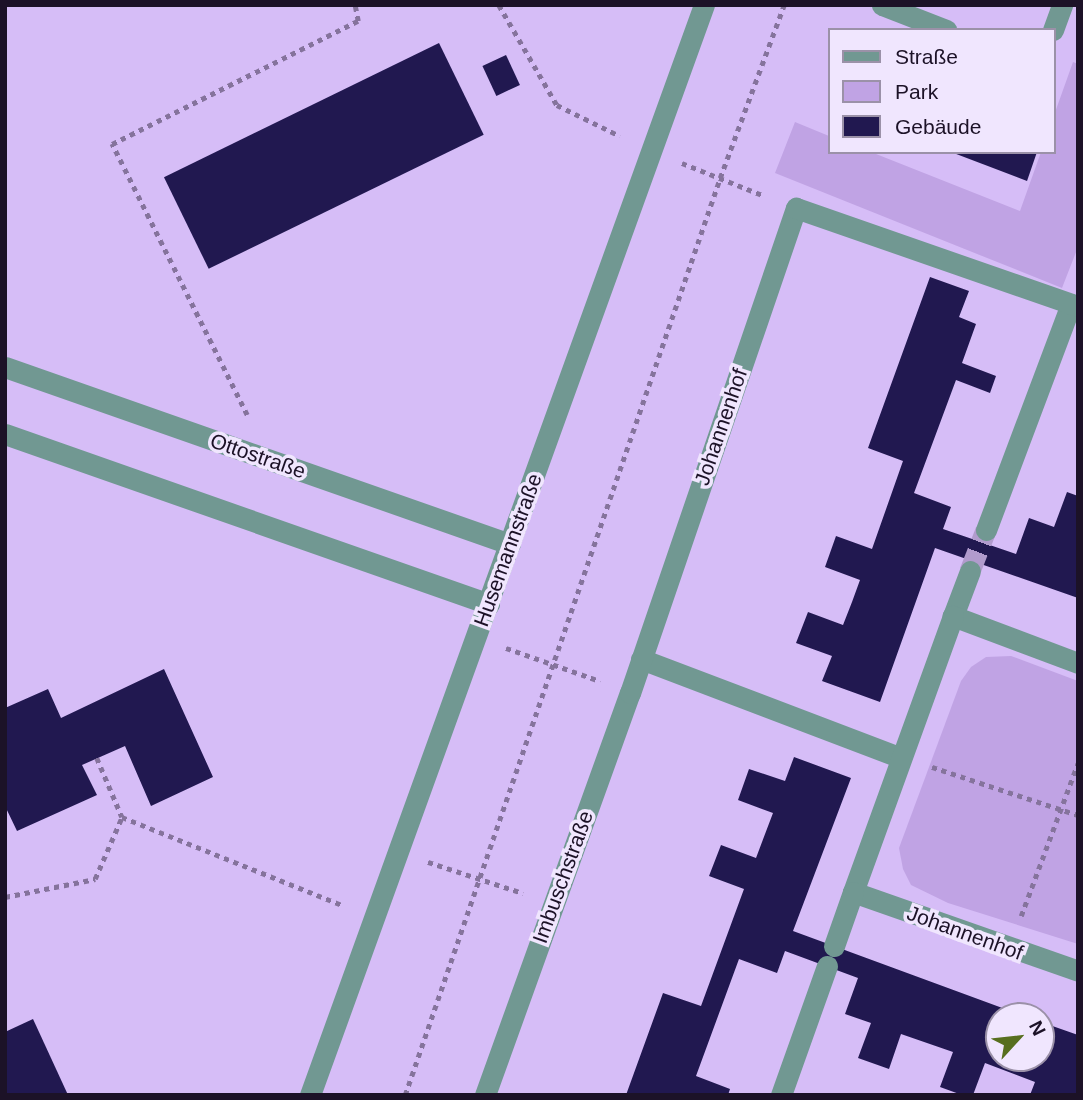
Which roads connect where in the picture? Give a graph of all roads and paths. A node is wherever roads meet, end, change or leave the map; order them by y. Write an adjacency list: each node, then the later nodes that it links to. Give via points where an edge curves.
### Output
1 (355, 5): 15 (path, via 358,21 112,144)
2 (499, 5): 9 (path, via 557,105)
3 (704, 5): 9 (street, Husemannstraße)
4 (784, 5): 10 (path)
5 (882, 5): 7 (street)
6 (1062, 5): 8 (street)
7 (941, 28)
8 (1054, 28)
9 (653, 152): 10 (path); 17 (street, Husemannstraße)
10 (720, 178): 11 (path); 24 (path)
11 (796, 208): 12 (street); 22 (street, Johannenhof)
12 (1074, 305): 16 (street)
13 (5, 367): 15 (street, Ottostraße)
14 (5, 434): 19 (street)
15 (269, 460): 17 (street, Ottostraße)
16 (986, 530)
17 (510, 544): 19 (street, Husemannstraße)
18 (970, 572): 20 (street)
19 (489, 604): 37 (street, Husemannstraße)
20 (953, 616): 23 (street); 27 (street)
21 (505, 648): 24 (path)
22 (641, 659): 27 (street); 42 (street, Imbuschstraße)
23 (1078, 663)
24 (555, 664): 25 (path); 33 (path)
25 (571, 669)
26 (97, 758): 31 (path)
27 (901, 758): 29 (path); 35 (street)
28 (1078, 763): 29 (path)
29 (1061, 809): 30 (path); 38 (path)
30 (1078, 815)
31 (122, 817): 36 (path, via 96,879); 37 (path)
32 (430, 863): 33 (path)
33 (483, 880): 34 (path); 41 (path)
34 (496, 884)
35 (853, 892): 38 (street, Johannenhof); 43 (street)
36 (5, 897)
37 (374, 918): 40 (street, Husemannstraße)
38 (1009, 950): 39 (street, Johannenhof)
39 (1078, 971)
40 (310, 1095)
41 (405, 1095)
42 (485, 1095)
43 (781, 1095)

